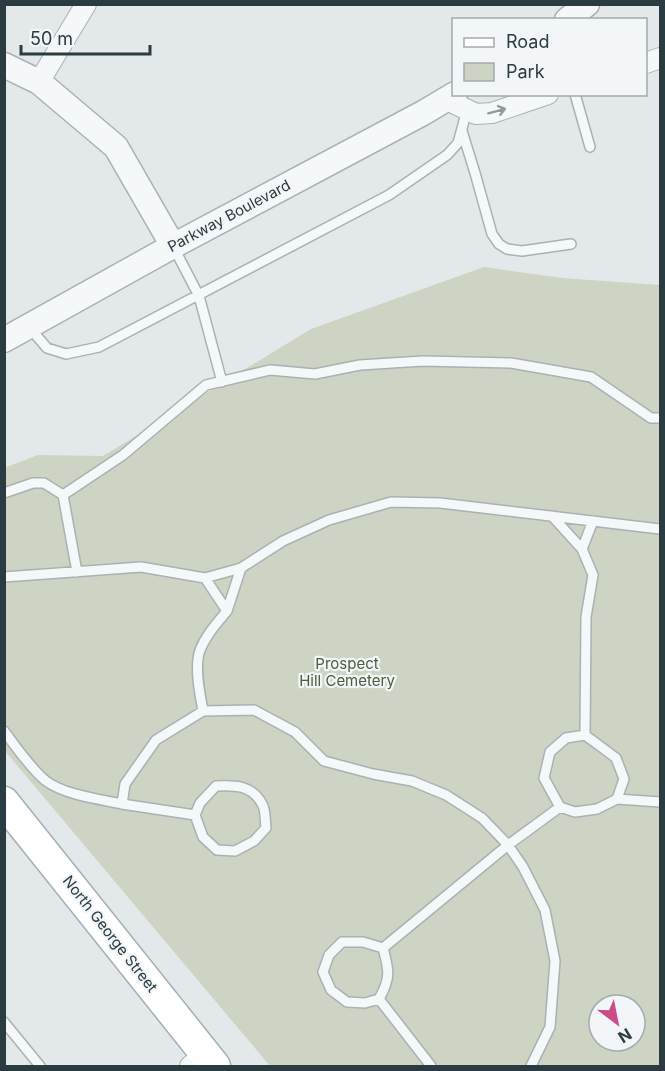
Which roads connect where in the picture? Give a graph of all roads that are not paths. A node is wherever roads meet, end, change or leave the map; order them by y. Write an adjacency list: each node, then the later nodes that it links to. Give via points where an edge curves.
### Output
1 (86, 4): 3 (street)
2 (4, 65): 3 (street)
3 (39, 82): 10 (street, via 116,147)
4 (542, 96): 6 (street, one-way to 4, via 476,114 492,113)
5 (576, 96): 8 (lane)
6 (456, 101): 7 (lane); 10 (street, Parkway Boulevard)
7 (462, 131): 9 (lane, via 492,234 499,244 522,251); 11 (lane, via 447,155 389,195)
8 (590, 147)
9 (571, 244)
10 (173, 246): 11 (lane); 12 (street, Parkway Boulevard)
11 (199, 296): 12 (lane, via 99,347 66,354 47,348); 14 (lane)
12 (29, 327): 13 (street, Parkway Boulevard)
13 (4, 340)
14 (222, 382): 15 (lane, via 270,370 315,374 360,365 423,361 510,363 591,377 651,418); 17 (lane, via 206,385 123,455)
15 (660, 418)
16 (4, 493): 17 (lane, via 44,483)
17 (63, 495): 23 (lane)
18 (552, 516): 19 (lane); 21 (lane); 22 (lane, via 440,503 391,502 329,520 283,541)
19 (593, 521): 20 (lane); 21 (lane)
20 (660, 529)
21 (582, 549): 29 (lane, via 592,575 586,617)
22 (241, 568): 25 (lane); 26 (lane)
23 (76, 572): 24 (lane); 25 (lane, via 141,567)
24 (4, 577)
25 (205, 578): 26 (lane)
26 (227, 611): 27 (lane, via 210,631 198,657)
27 (203, 711): 33 (lane, via 156,740 125,784); 36 (lane, via 254,710 295,732 324,761 412,781 446,795 482,818)
28 (4, 730): 33 (lane, via 46,781 75,793)
29 (585, 735): 30 (lane, via 616,758 624,778); 34 (lane, via 566,738 550,752 544,778)
30 (617, 799): 32 (lane); 34 (lane, via 597,809 575,812)
31 (4, 802): 40 (main road, North George Street)
32 (660, 802)
33 (122, 804): 35 (lane)
34 (560, 807): 36 (lane)
35 (195, 815): 35 (lane, via 200,802 216,786 236,785 251,791 263,805 266,828 254,841 235,851 217,850 203,837)
36 (508, 845): 37 (lane); 43 (lane, via 545,910 555,961 550,1027)
37 (383, 948): 38 (lane, via 389,970); 38 (lane, via 363,942 342,942 329,955 324,972 332,990 347,1002)
38 (379, 999): 42 (lane)
39 (4, 1022): 41 (lane)
40 (203, 1062)
41 (40, 1066)
42 (431, 1066)
43 (531, 1066)

